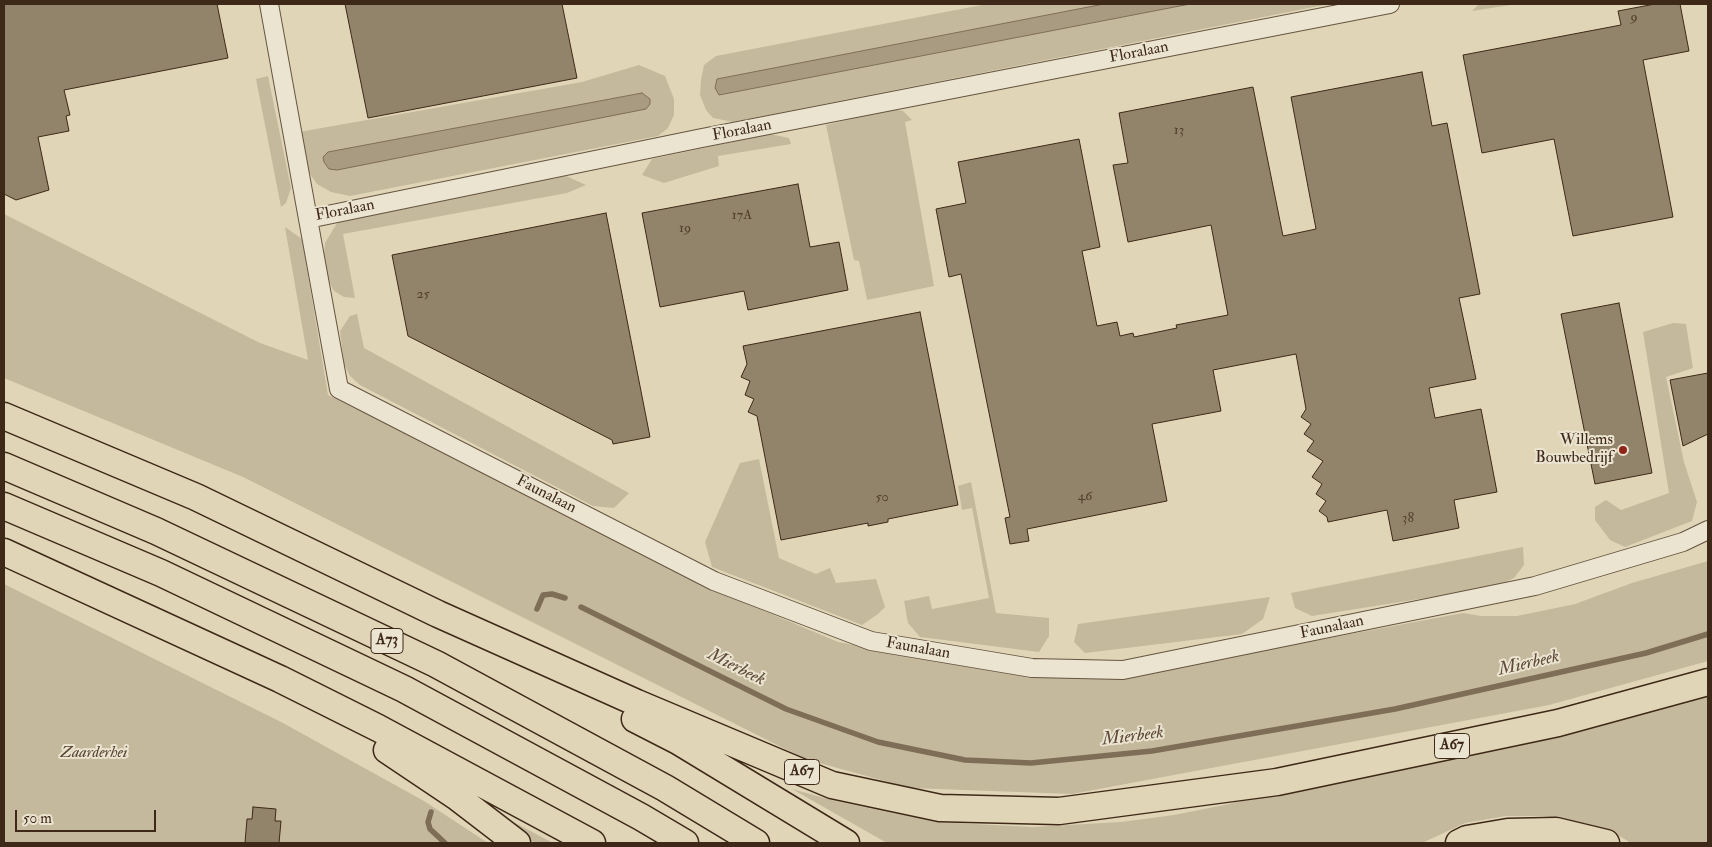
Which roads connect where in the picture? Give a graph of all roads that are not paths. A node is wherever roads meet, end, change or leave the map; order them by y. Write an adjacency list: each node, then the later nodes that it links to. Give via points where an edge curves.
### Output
1 (268, 4): 3 (street, Floralaan)
2 (1390, 4): 3 (street, Floralaan, via 702,138)
3 (308, 219): 7 (street, Faunalaan, via 339,389 714,581 871,642 1032,668 1123,670 1535,586 1683,542)
4 (4, 416): 9 (highway, via 196,497)
5 (4, 466): 15 (highway, A73, via 156,531 436,664 665,788)
6 (4, 506): 14 (highway, A73, via 161,573 404,688)
7 (1708, 530)
8 (4, 552): 10 (highway)
9 (438, 614): 11 (highway, A67, via 637,703 832,784 940,808 1060,811 1277,782 1558,724); 16 (highway, via 678,741)
10 (280, 679): 12 (highway, via 457,797); 13 (highway)
11 (1708, 682)
12 (518, 843)
13 (592, 843)
14 (685, 843)
15 (756, 843)
16 (846, 843)
17 (1459, 843): 18 (highway, via 1508,832 1556,831)
18 (1606, 843)

